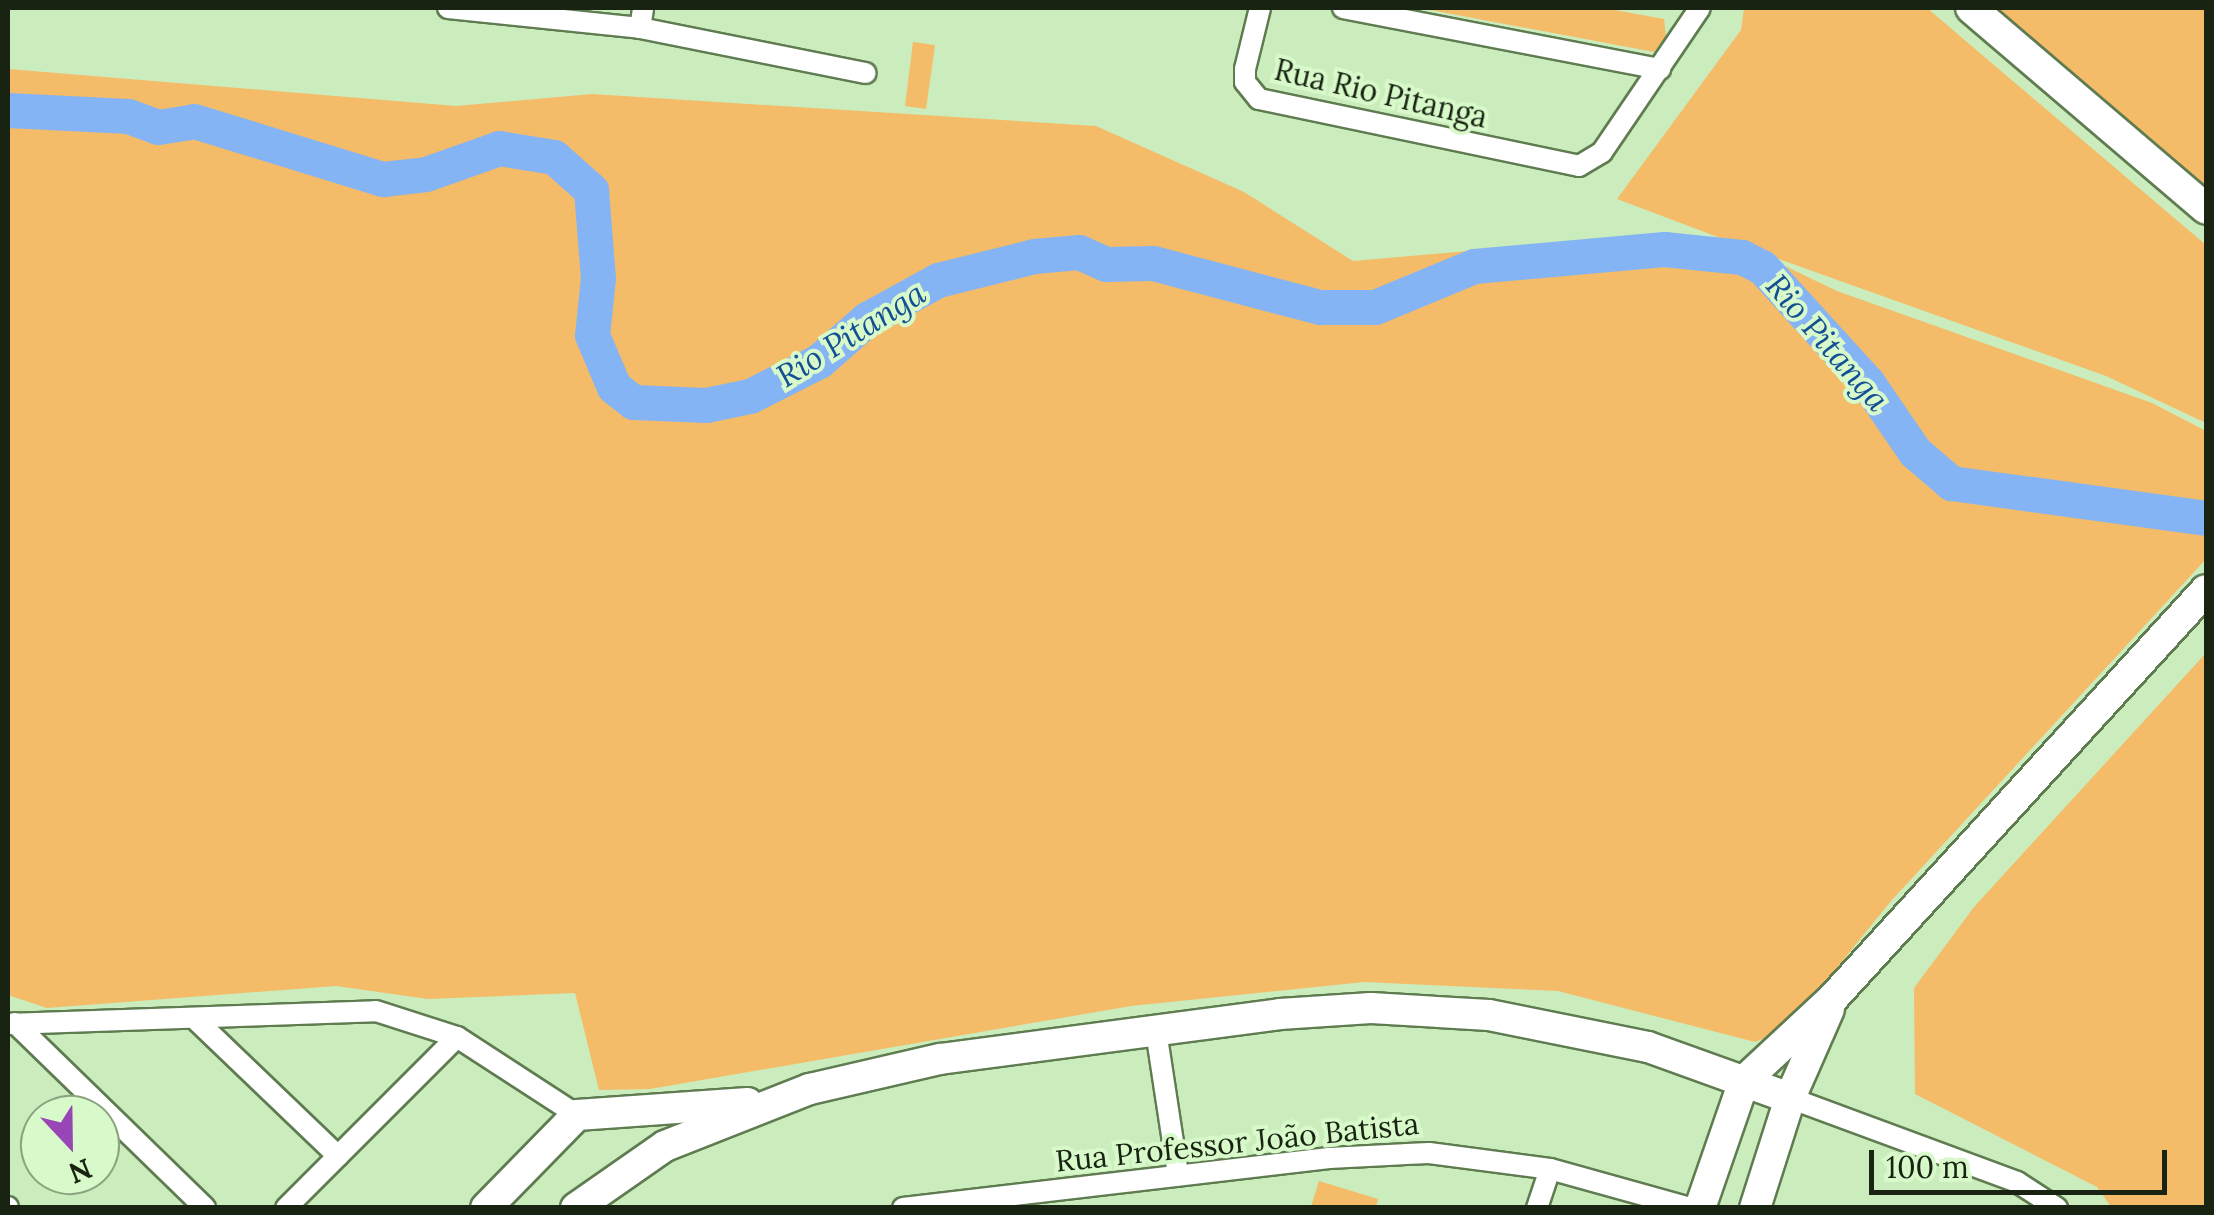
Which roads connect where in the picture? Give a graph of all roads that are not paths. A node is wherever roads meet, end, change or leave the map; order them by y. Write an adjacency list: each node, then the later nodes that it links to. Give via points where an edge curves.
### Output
1 (448, 8): 6 (street, via 612,24)
2 (1260, 8): 7 (street, Rua Rio Pitanga, via 1245,69 1245,82 1259,99 1586,166)
3 (1342, 8): 7 (street)
4 (1694, 8): 7 (street)
5 (1971, 8): 9 (street)
6 (641, 18): 8 (street)
7 (1660, 70)
8 (866, 73)
9 (2206, 210)
10 (2206, 590): 11 (street)
11 (1834, 997): 16 (street); 17 (street)
12 (195, 1019): 13 (street); 15 (street, via 376,1011); 22 (street)
13 (11, 1024): 26 (street)
14 (1156, 1031): 16 (street, via 1312,1012 1441,1011 1586,1032); 18 (street, via 940,1059); 24 (street)
15 (457, 1037): 20 (street); 22 (street)
16 (1744, 1081): 17 (street); 34 (street)
17 (1790, 1098): 35 (street); 36 (street, via 2017,1182)
18 (761, 1103): 19 (street); 21 (street)
19 (628, 1109): 20 (street); 21 (street, via 661,1126)
20 (577, 1116): 28 (street)
21 (665, 1146): 29 (street)
22 (338, 1156): 27 (street)
23 (1550, 1169): 24 (street, Rua Professor João Batista, via 1429,1153); 32 (street); 33 (street, Rua Professor João Batista)
24 (1178, 1175): 25 (street, Rua Professor João Batista)
25 (968, 1200): 30 (street, Rua Professor João Batista); 31 (street)
26 (205, 1208)
27 (286, 1208)
28 (486, 1208)
29 (576, 1208)
30 (903, 1208)
31 (990, 1208)
32 (1537, 1208)
33 (1691, 1208)
34 (1700, 1208)
35 (1755, 1208)
36 (2057, 1208)

